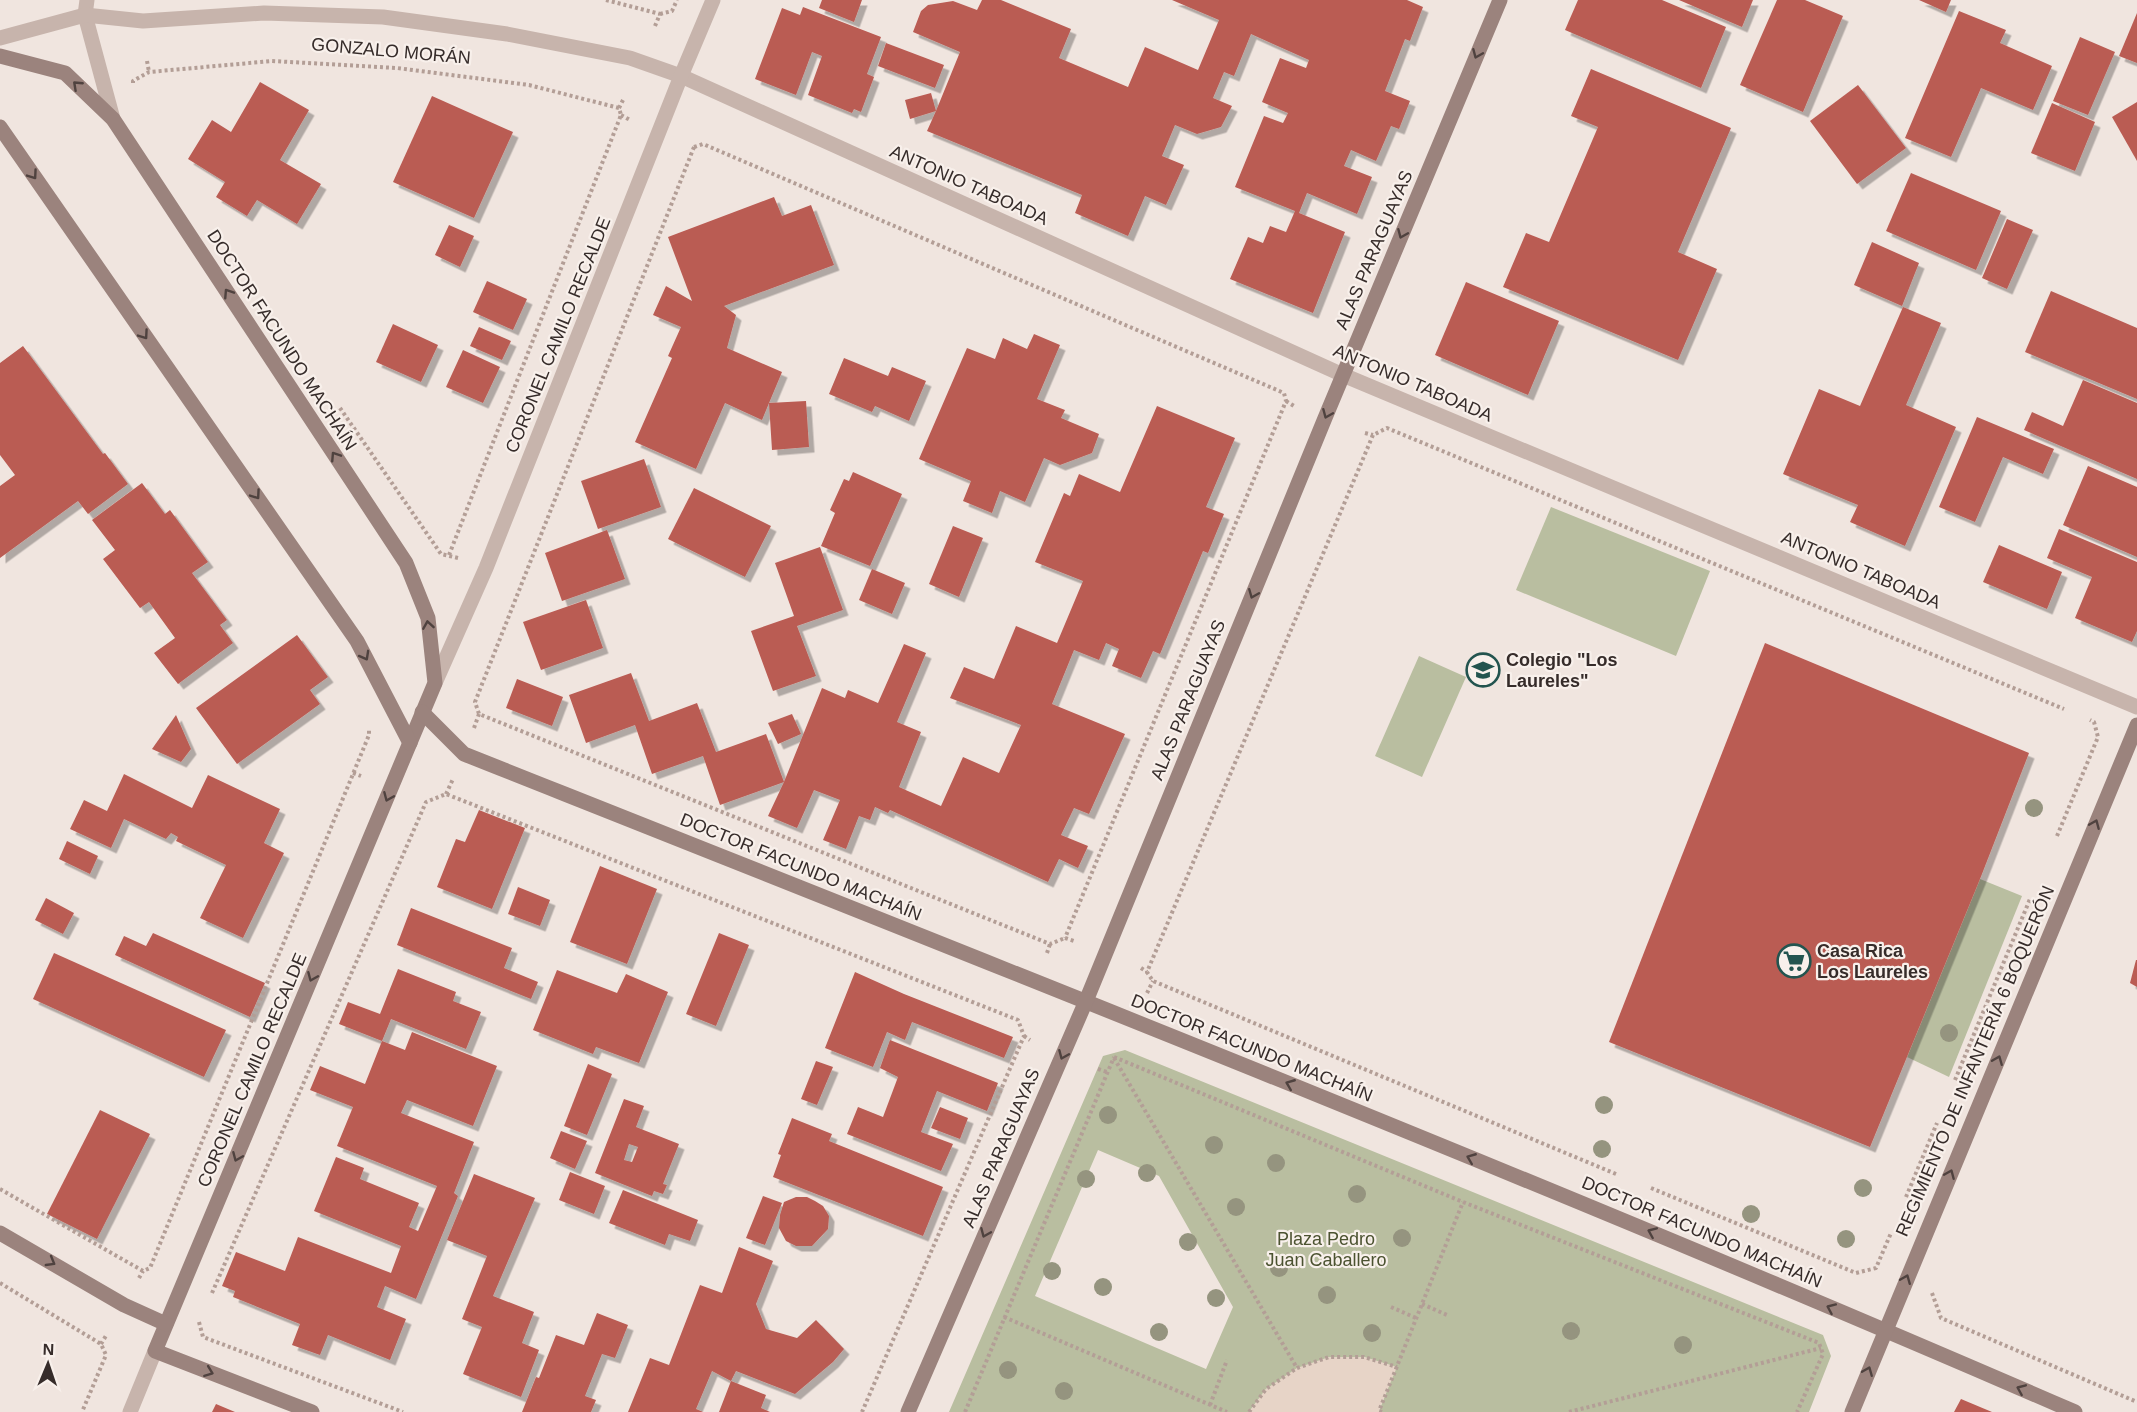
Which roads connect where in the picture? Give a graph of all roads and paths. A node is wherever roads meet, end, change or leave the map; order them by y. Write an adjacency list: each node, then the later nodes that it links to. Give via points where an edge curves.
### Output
1 (606, 0): 6 (path)
2 (676, 0): 6 (path, via 672,11)
3 (713, 0): 11 (street, CORONEL CAMILO RECALDE)
4 (1500, 0): 20 (main road, ALAS PARAGUAYAS, one-way to 20)
5 (86, 7): 8 (street, GONZALO MORÁN); 11 (street, GONZALO MORÁN, via 143,21 264,13 383,17 507,34 619,56); 15 (street)
6 (660, 14): 7 (path)
7 (655, 26)
8 (0, 38)
9 (0, 56): 15 (main road, DOCTOR FACUNDO MACHAÍN, one-way to 9, via 65,73)
10 (147, 61): 13 (path, GONZALO MORÁN, via 149,72 272,61 398,68 529,85)
11 (681, 76): 20 (street, ANTONIO TABOADA); 28 (street, CORONEL CAMILO RECALDE, via 486,568)
12 (623, 100): 13 (path)
13 (619, 108): 14 (path)
14 (621, 116): 16 (path); 25 (path, CORONEL CAMILO RECALDE, via 449,555)
15 (113, 119): 28 (main road, DOCTOR FACUNDO MACHAÍN, one-way to 15, via 428,618 406,563)
16 (630, 120)
17 (0, 127): 35 (main road, one-way to 35, via 357,641)
18 (685, 144): 19 (path)
19 (694, 147): 21 (path, via 702,144 1284,393); 27 (path)
20 (1343, 375): 29 (street, ANTONIO TABOADA); 50 (main road, ALAS PARAGUAYAS, one-way to 50)
21 (1286, 401): 22 (path); 42 (path, ALAS PARAGUAYAS)
22 (1294, 405)
23 (1365, 433): 24 (path)
24 (1372, 435): 31 (path, via 1387,428); 47 (path)
25 (458, 558)
26 (513, 579): 27 (path)
27 (522, 582): 44 (path, DOCTOR FACUNDO MACHAÍN, via 475,702 479,714)
28 (435, 684): 30 (main road)
29 (2137, 707)
30 (422, 712): 35 (main road); 50 (main road, DOCTOR FACUNDO MACHAÍN, via 464,754)
31 (2072, 713)
32 (2083, 717): 40 (path, via 2094,722 2098,737)
33 (370, 724): 36 (path)
34 (2137, 725): 85 (main road, REGIMIENTO DE INFANTERÍA 6 BOQUERÓN, one-way to 34)
35 (410, 743): 84 (main road, CORONEL CAMILO RECALDE, one-way to 84)
36 (353, 773): 37 (path); 69 (path)
37 (361, 776)
38 (418, 800): 39 (path)
39 (426, 802): 52 (path, via 446,794); 77 (path)
40 (2057, 836)
41 (2030, 899): 60 (path)
42 (1065, 938): 43 (path); 44 (path)
43 (1074, 941)
44 (1050, 944): 45 (path)
45 (1047, 953)
46 (1141, 968): 47 (path)
47 (1147, 972): 48 (path)
48 (1153, 981): 49 (path); 62 (path)
49 (1146, 993)
50 (1086, 1001): 85 (main road, DOCTOR FACUNDO MACHAÍN, one-way to 50); 102 (main road, ALAS PARAGUAYAS, one-way to 102)
51 (1022, 1013): 52 (path)
52 (1018, 1020): 53 (path)
53 (1024, 1036): 54 (path); 101 (path)
54 (1030, 1040)
55 (1125, 1050): 57 (path)
56 (1114, 1057): 57 (path); 59 (path); 94 (path)
57 (1122, 1061): 66 (path)
58 (1098, 1069): 59 (path)
59 (1107, 1072): 82 (path)
60 (1955, 1080)
61 (1937, 1124): 65 (path)
62 (1616, 1174)
63 (1651, 1188): 71 (path)
64 (0, 1189): 70 (path)
65 (1906, 1197)
66 (1463, 1202): 78 (path); 88 (path)
67 (0, 1233): 84 (main road, one-way to 84, via 124,1305)
68 (1891, 1233): 71 (path, via 1876,1268)
69 (150, 1268): 70 (path); 72 (path)
70 (143, 1271): 73 (path)
71 (1852, 1271): 74 (path)
72 (155, 1272)
73 (140, 1278)
74 (1849, 1279)
75 (0, 1283): 89 (path)
76 (1926, 1290): 95 (path, via 1933,1293 1941,1318)
77 (212, 1294)
78 (1422, 1304): 81 (path); 83 (path)
79 (1391, 1307): 83 (path)
80 (203, 1314): 100 (path, via 199,1324 203,1337)
81 (1447, 1315)
82 (1005, 1317): 96 (path); 103 (path)
83 (1416, 1318): 93 (path)
84 (166, 1324): 91 (main road, CORONEL CAMILO RECALDE)
85 (1885, 1331): 109 (main road, REGIMIENTO DE INFANTERÍA 6 BOQUERÓN, one-way to 85); 110 (main road, DOCTOR FACUNDO MACHAÍN, one-way to 85)
86 (107, 1334): 89 (path)
87 (1822, 1335): 88 (path)
88 (1818, 1343): 90 (path)
89 (101, 1344): 97 (path, via 106,1355)
90 (1821, 1348): 107 (path); 108 (path, via 1823,1354)
91 (155, 1351): 98 (street, CORONEL CAMILO RECALDE); 99 (main road, one-way to 99)
92 (1227, 1360): 96 (path)
93 (1397, 1367): 94 (path, via 1364,1357 1329,1357); 106 (path, via 1379,1411)
94 (1297, 1368): 105 (path, via 1266,1389)
95 (2137, 1402)
96 (1210, 1405): 104 (path)
97 (82, 1412)
98 (130, 1412)
99 (312, 1412)
100 (404, 1412)
101 (862, 1412)
102 (908, 1412)
103 (965, 1412)
104 (1227, 1412)
105 (1249, 1412)
106 (1382, 1412)
107 (1569, 1412)
108 (1797, 1412)
109 (1852, 1412)
110 (2075, 1412)

